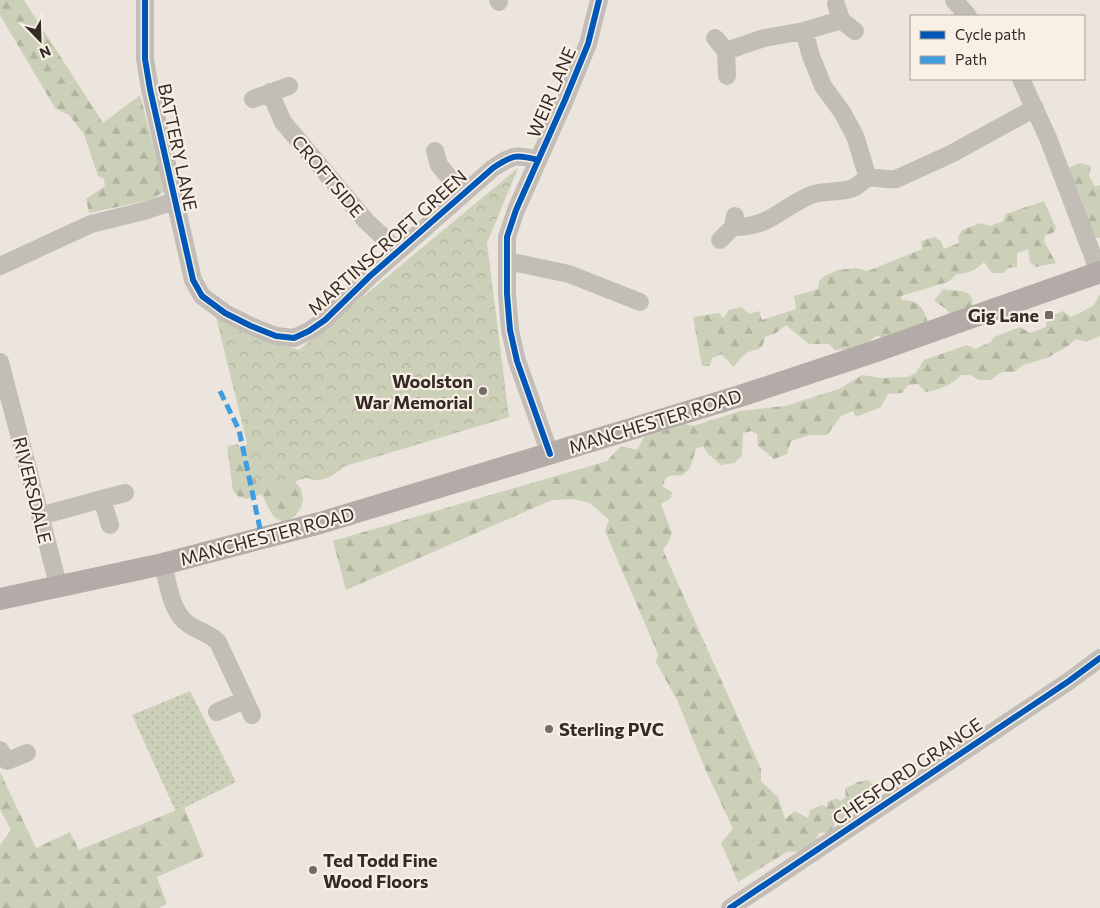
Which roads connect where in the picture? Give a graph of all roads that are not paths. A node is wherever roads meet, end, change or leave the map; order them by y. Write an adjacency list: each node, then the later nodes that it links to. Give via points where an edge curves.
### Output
1 (144, 0): 17 (street, BATTERY LANE, via 145,59)
2 (599, 0): 14 (street, WEIR LANE, via 588,44)
3 (954, 0): 4 (street)
4 (967, 15)
5 (804, 31): 6 (street, via 838,12); 7 (street, via 721,45); 15 (street, via 823,86 855,136)
6 (855, 31)
7 (727, 76)
8 (1021, 80): 12 (street)
9 (289, 86): 10 (street)
10 (270, 92): 11 (street); 19 (street, CROFTSIDE, via 283,122 366,221)
11 (253, 98)
12 (1035, 108): 15 (street, via 951,154 896,179); 22 (street)
13 (435, 151): 16 (street, MARTINSCROFT GREEN, via 439,166)
14 (538, 160): 16 (street, MARTINSCROFT GREEN, via 511,156); 20 (street, WEIR LANE, via 516,210 508,237)
15 (868, 178): 18 (street, via 853,188 812,195 752,226 734,221)
16 (463, 194): 19 (street, MARTINSCROFT GREEN)
17 (174, 201): 21 (street, via 91,224); 23 (street, BATTERY LANE, via 193,280)
18 (720, 240)
19 (398, 251): 23 (street, MARTINSCROFT GREEN, via 325,320 294,338 276,336 251,326)
20 (508, 261): 24 (street, via 569,274); 26 (street, WEIR LANE, via 507,294 513,346)
21 (0, 266)
22 (1100, 272): 26 (main road, MANCHESTER ROAD, via 876,351)
23 (202, 296)
24 (640, 302)
25 (0, 362): 29 (street, RIVERSDALE)
26 (550, 454): 31 (main road, MANCHESTER ROAD, via 320,523)
27 (125, 493): 28 (street)
28 (102, 499): 29 (street); 30 (street)
29 (40, 516): 32 (street, RIVERSDALE)
30 (110, 525)
31 (163, 564): 32 (main road, MANCHESTER ROAD); 35 (street, via 181,617 218,642 248,708)
32 (59, 588): 33 (main road, MANCHESTER ROAD)
33 (0, 599)
34 (1100, 658): 38 (street, CHESFORD GRANGE)
35 (217, 712)
36 (0, 750): 37 (street, via 6,761)
37 (27, 753)
38 (730, 908)

